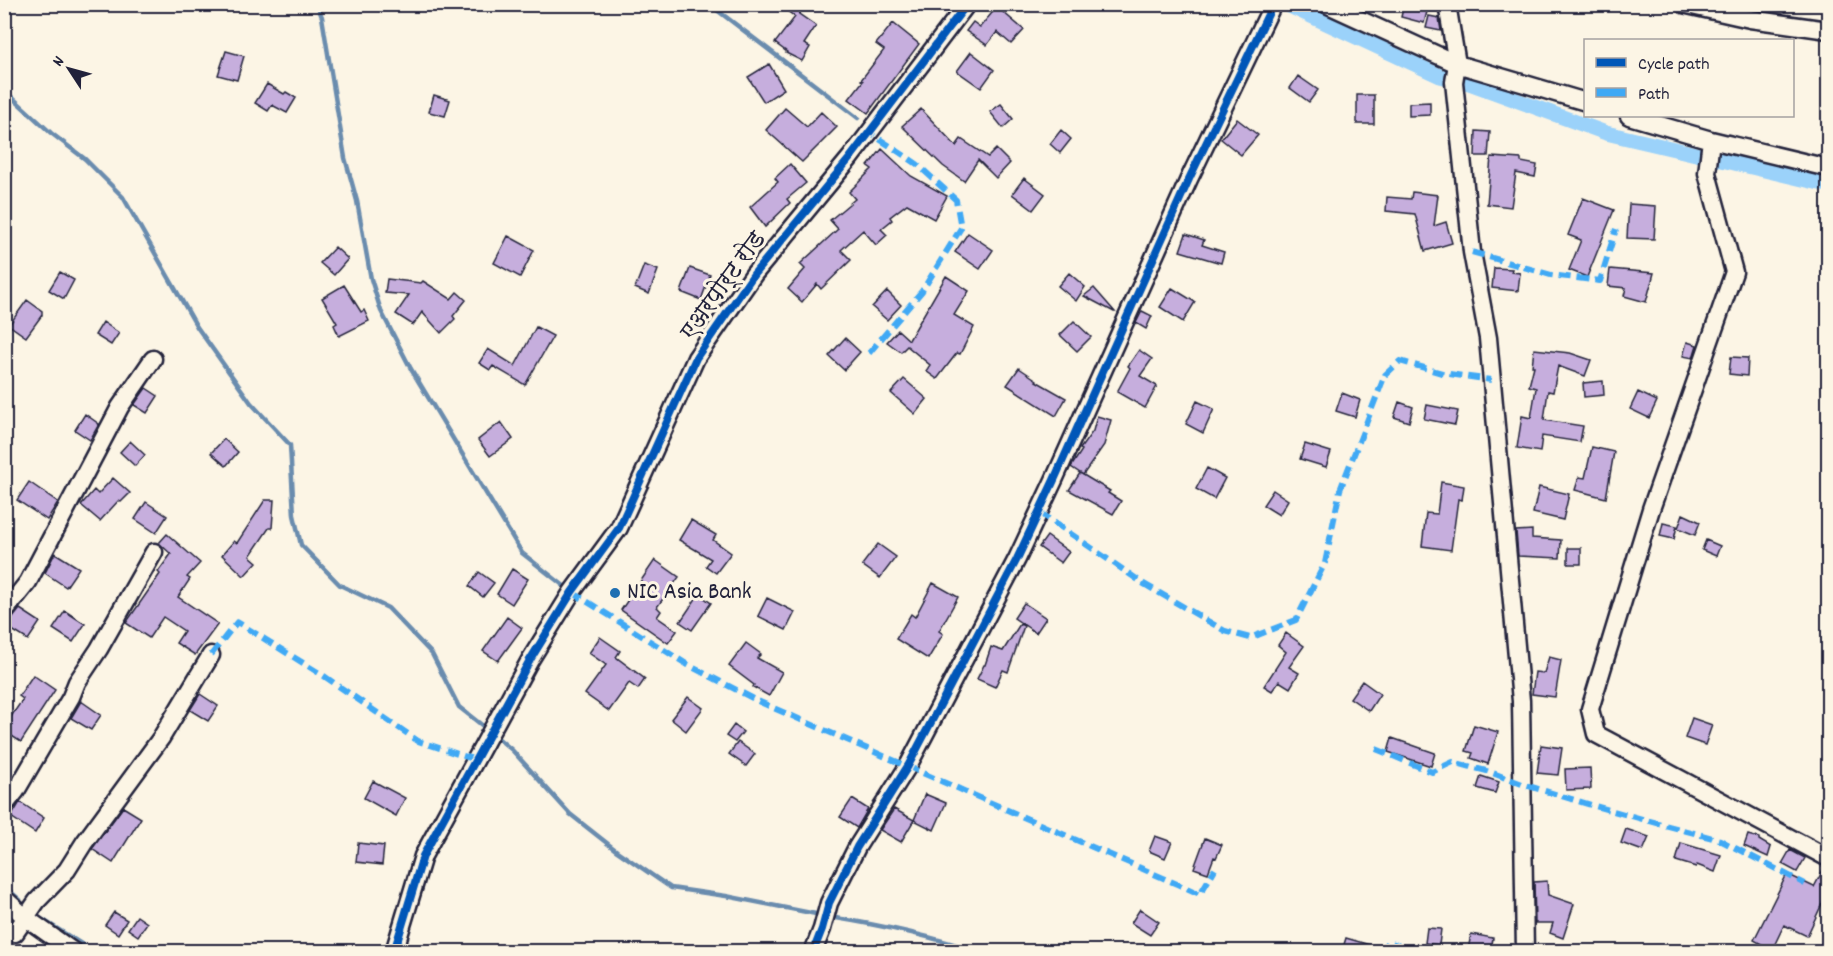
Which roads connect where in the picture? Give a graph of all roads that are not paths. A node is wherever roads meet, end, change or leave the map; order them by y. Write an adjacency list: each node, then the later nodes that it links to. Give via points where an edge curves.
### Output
1 (968, 4): 22 (street, एअरपोर्ट रोड, via 850,158 754,274 696,358 619,528 572,592 501,711 423,856)
2 (1326, 4): 7 (street)
3 (1447, 4): 7 (street)
4 (1683, 4): 6 (street)
5 (1273, 5): 23 (street, via 1189,179 1017,559 908,766 857,848 829,903)
6 (1828, 30)
7 (1456, 72): 8 (street); 24 (street, via 1472,252 1488,338 1521,701)
8 (1584, 102)
9 (1632, 117): 10 (street)
10 (1710, 144): 11 (street); 17 (street, via 1707,173 1734,272 1652,509 1590,709 1596,734)
11 (1828, 168)
12 (153, 359): 14 (street, via 120,407 28,582)
13 (154, 552): 16 (street)
14 (4, 612)
15 (211, 655): 19 (street, via 161,738 67,870)
16 (4, 806)
17 (1828, 858)
18 (4, 898): 19 (street)
19 (26, 918): 20 (street, via 15,933); 21 (street)
20 (4, 928)
21 (74, 951)
22 (394, 951)
23 (813, 951)
24 (1525, 951)

